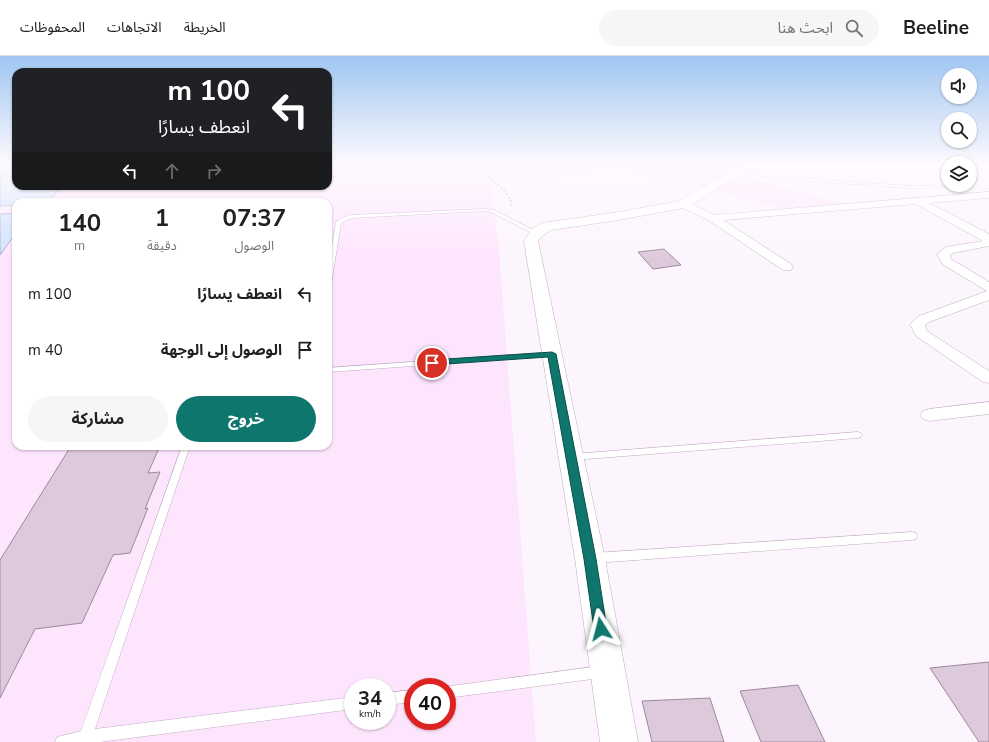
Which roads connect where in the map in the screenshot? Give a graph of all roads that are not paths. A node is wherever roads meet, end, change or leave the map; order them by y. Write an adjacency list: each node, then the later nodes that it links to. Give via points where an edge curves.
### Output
1 (697, 196): 4 (street)
2 (974, 196): 3 (street)
3 (916, 200): 5 (street); 7 (street)
4 (683, 204): 5 (street); 6 (street, via 548,226)
5 (712, 218): 10 (street)
6 (536, 234): 9 (lane, via 492,211 485,210 352,217 339,222); 13 (street, via 531,241)
7 (989, 239)
8 (989, 243): 11 (street, via 950,250 943,254 946,261)
9 (332, 262)
10 (787, 267)
11 (989, 288)
12 (989, 295): 15 (street, via 924,319 917,324 922,333)
13 (552, 354): 14 (lane); 20 (street)
14 (332, 370)
15 (989, 378)
16 (989, 408): 17 (street)
17 (929, 415)
18 (858, 435): 20 (lane)
19 (185, 450): 26 (lane)
20 (570, 457): 22 (street)
21 (912, 536): 22 (lane)
22 (590, 559): 23 (street)
23 (607, 672): 24 (lane); 28 (street)
24 (456, 691)
25 (344, 704): 26 (lane)
26 (86, 737): 27 (lane)
27 (62, 742)
28 (619, 742)

